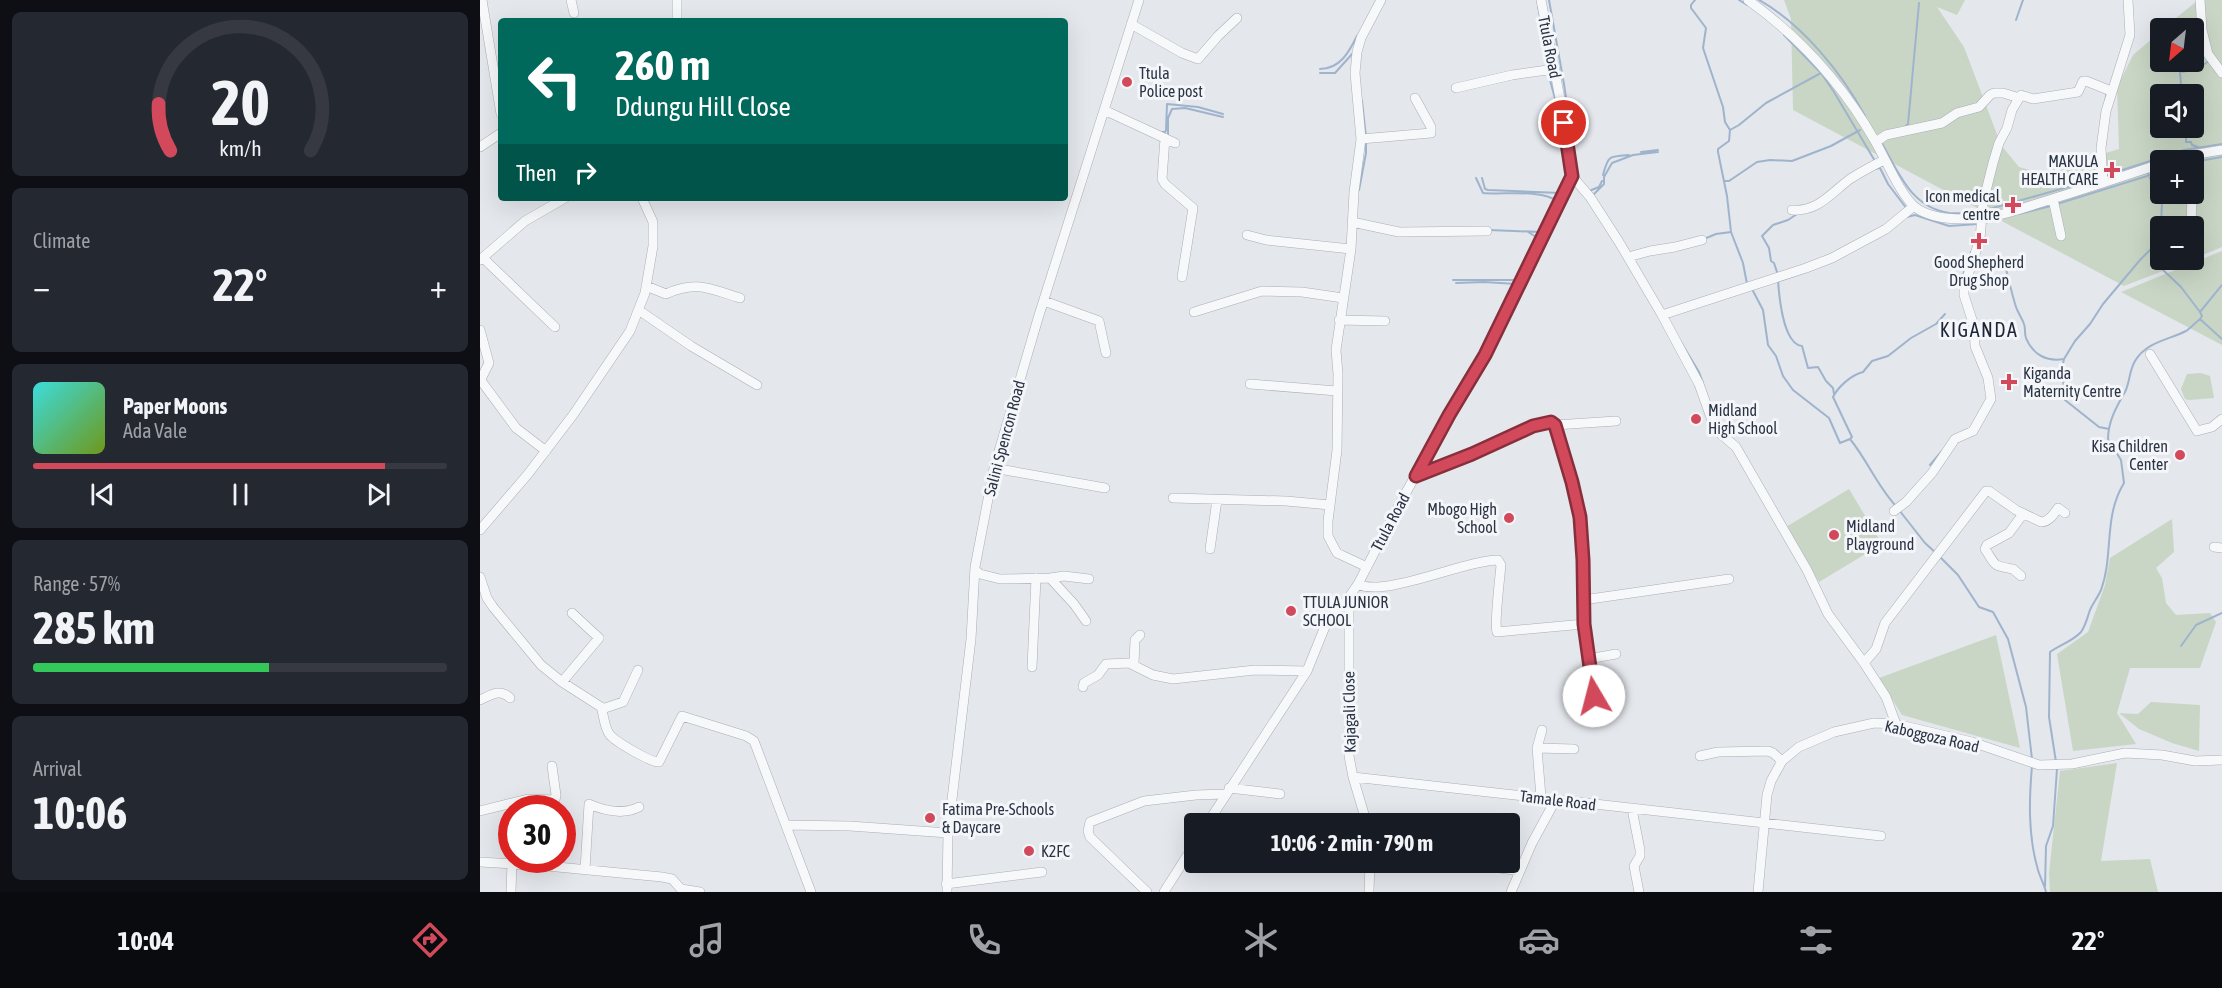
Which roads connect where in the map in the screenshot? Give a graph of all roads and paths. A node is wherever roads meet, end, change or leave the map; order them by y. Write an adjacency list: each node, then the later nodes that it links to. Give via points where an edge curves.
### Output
1 (482, 0): 10 (street)
2 (571, 0): 11 (street)
3 (677, 0): 12 (street)
4 (1139, 0): 14 (street, Salini Spencon Road)
5 (1381, 0): 24 (street, via 1357,52)
6 (1541, 0): 15 (street, Ttula Road)
7 (1748, 0): 25 (street, via 1777,21 1821,64)
8 (2128, 0): 18 (street, via 2130,35)
9 (2200, 0): 16 (street, via 2208,54)
10 (483, 13): 20 (street)
11 (574, 13)
12 (677, 18)
13 (1236, 18): 14 (street, via 1198,59)
14 (1131, 24): 22 (street, Salini Spencon Road)
15 (1555, 69): 17 (street); 31 (street, Ttula Road)
16 (2222, 74)
17 (1456, 88)
18 (2111, 91): 19 (street, via 2083,81 2078,92 2033,99); 32 (street, via 2101,148)
19 (2021, 96): 25 (street, via 1990,95 1979,107 1957,113 1942,123 1886,135); 38 (street, via 1999,143 1983,203)
20 (498, 97)
21 (1415, 98): 24 (street, via 1431,127 1429,135)
22 (1104, 110): 47 (street, via 1170,140 1162,178 1193,208); 51 (street, Salini Spencon Road)
23 (498, 135): 26 (street)
24 (1361, 139): 39 (street)
25 (1876, 142): 29 (street)
26 (480, 147)
27 (2222, 150): 28 (street)
28 (2204, 154)
29 (1884, 160): 36 (street); 37 (street, via 1851,178 1827,200)
30 (2150, 167): 32 (street)
31 (1572, 176): 45 (street); 69 (street, Ttula Road, via 1485,355)
32 (2103, 183): 33 (street)
33 (2053, 199): 38 (street); 42 (street)
34 (560, 201): 46 (street, via 525,221)
35 (643, 201): 48 (street, via 654,233)
36 (1914, 206): 38 (street, via 1937,217); 54 (street, via 1886,229 1832,258)
37 (1792, 210)
38 (1983, 218): 74 (street, via 1964,295 1991,399 1973,431 1955,439 1932,473)
39 (1352, 222): 40 (street, via 1399,232); 44 (street)
40 (1487, 231)
41 (1247, 235): 44 (street)
42 (2061, 236)
43 (1702, 240): 45 (street)
44 (1351, 249): 50 (street)
45 (1628, 257): 54 (street)
46 (482, 259): 57 (street)
47 (1182, 277)
48 (646, 286): 49 (street, via 666,294 688,286 702,287); 52 (street)
49 (740, 298)
50 (1343, 298): 53 (street, via 1262,291); 55 (street)
51 (1044, 301): 59 (street, via 1099,321); 68 (street, Salini Spencon Road)
52 (640, 311): 62 (street); 67 (street)
53 (1194, 312)
54 (1662, 315): 96 (street, via 1698,384 1715,429 1736,447 1828,614)
55 (1339, 320): 56 (street); 63 (street)
56 (1384, 321)
57 (555, 327)
58 (480, 330): 67 (street, via 489,363 482,382 516,428)
59 (1106, 353)
60 (2150, 354): 64 (street, via 2197,430 2212,427)
61 (1250, 384): 63 (street)
62 (757, 385)
63 (1337, 391): 73 (street, via 1337,450)
64 (2222, 419)
65 (1616, 421): 66 (street)
66 (1555, 425): 69 (street, via 1551,422 1533,426); 89 (street, via 1580,517)
67 (546, 451): 77 (street)
68 (994, 468): 70 (street); 80 (street, Salini Spencon Road)
69 (1416, 476): 79 (street, Ttula Road)
70 (1105, 488)
71 (1173, 498): 72 (street)
72 (1217, 500): 73 (street); 78 (street)
73 (1330, 505): 79 (street, via 1328,536 1332,546 1343,557)
74 (1897, 509)
75 (2065, 513): 76 (street, via 2058,508 2044,522)
76 (2023, 514): 81 (street, via 2009,533 1985,549 1995,565 2013,569); 96 (street, via 1987,491 1885,623 1876,649)
77 (480, 530)
78 (1210, 549)
79 (1367, 567): 87 (street, Ttula Road)
80 (975, 570): 83 (street, via 1000,579); 127 (street, Salini Spencon Road, via 971,639)
81 (2021, 576)
82 (480, 577): 101 (street, via 493,607 541,665)
83 (1036, 578): 84 (street); 98 (street)
84 (1050, 578): 85 (street); 91 (street)
85 (1089, 579)
86 (1729, 579): 89 (street)
87 (1358, 584): 88 (street, Ttula Road); 92 (street, via 1377,587 1498,560 1501,565 1497,632)
88 (1349, 597): 100 (street, Ttula Road, via 1324,629); 115 (street, Kajagali Close, via 1349,756)
89 (1583, 600): 92 (street)
90 (572, 613): 101 (street, via 599,638)
91 (1086, 621)
92 (1584, 624): 95 (street)
93 (1140, 635): 97 (street, via 1135,640)
94 (1616, 654): 95 (street)
95 (1588, 660): 106 (street)
96 (1864, 663): 107 (street, via 1886,697)
97 (1134, 664): 100 (street, via 1153,675 1173,679 1255,670); 102 (street, via 1106,664)
98 (1032, 667)
99 (639, 670): 105 (street, via 623,702)
100 (1307, 671): 116 (street, Ttula Road)
101 (562, 682): 105 (street)
102 (1083, 687)
103 (510, 698): 104 (street, via 495,692)
104 (480, 700)
105 (602, 708): 126 (street, via 611,736 654,762 659,762 682,716 751,739)
106 (1596, 710)
107 (1896, 724): 112 (street, Kaboggoza Road, via 1972,742 2039,765 2072,764 2125,753); 113 (street, Kaboggoza Road, via 1874,723 1834,732 1798,747)
108 (1542, 730): 109 (street)
109 (1537, 748): 110 (street); 118 (street)
110 (1574, 749)
111 (1700, 756): 113 (street, via 1768,751)
112 (2222, 760)
113 (1782, 761): 125 (street, Kaboggoza Road, via 1769,788)
114 (552, 766): 122 (street, via 555,800 528,799)
115 (1353, 777): 118 (street, Tamale Road); 124 (street, Kajagali Close)
116 (1227, 791): 117 (street); 123 (street, Ttula Road); 143 (street, via 1144,801 1090,822 1090,837)
117 (1280, 794)
118 (1541, 797): 119 (street, Tamale Road)
119 (1556, 799): 121 (street, Tamale Road); 134 (street)
120 (639, 807): 133 (street, via 628,813 589,804)
121 (1632, 809): 125 (street, Tamale Road); 147 (street, via 1640,850 1634,866)
122 (480, 811)
123 (1214, 813)
124 (1364, 813)
125 (1764, 824): 128 (street, Tamale Road); 148 (street, Kaboggoza Road)
126 (786, 825): 127 (street); 142 (street)
127 (948, 833): 139 (street, Salini Spencon Road)
128 (1881, 836)
129 (1184, 861): 144 (street)
130 (480, 862): 131 (street)
131 (498, 863)
132 (576, 868): 133 (street)
133 (585, 869): 141 (street, via 662,877 672,879 681,889)
134 (1520, 871)
135 (1042, 872): 139 (street)
136 (512, 873): 140 (street)
137 (1370, 873): 145 (street)
138 (1519, 873): 146 (street)
139 (947, 888)
140 (511, 892)
141 (700, 892)
142 (811, 892)
143 (1147, 892)
144 (1164, 892)
145 (1369, 892)
146 (1511, 892)
147 (1639, 892)
148 (1758, 892)

